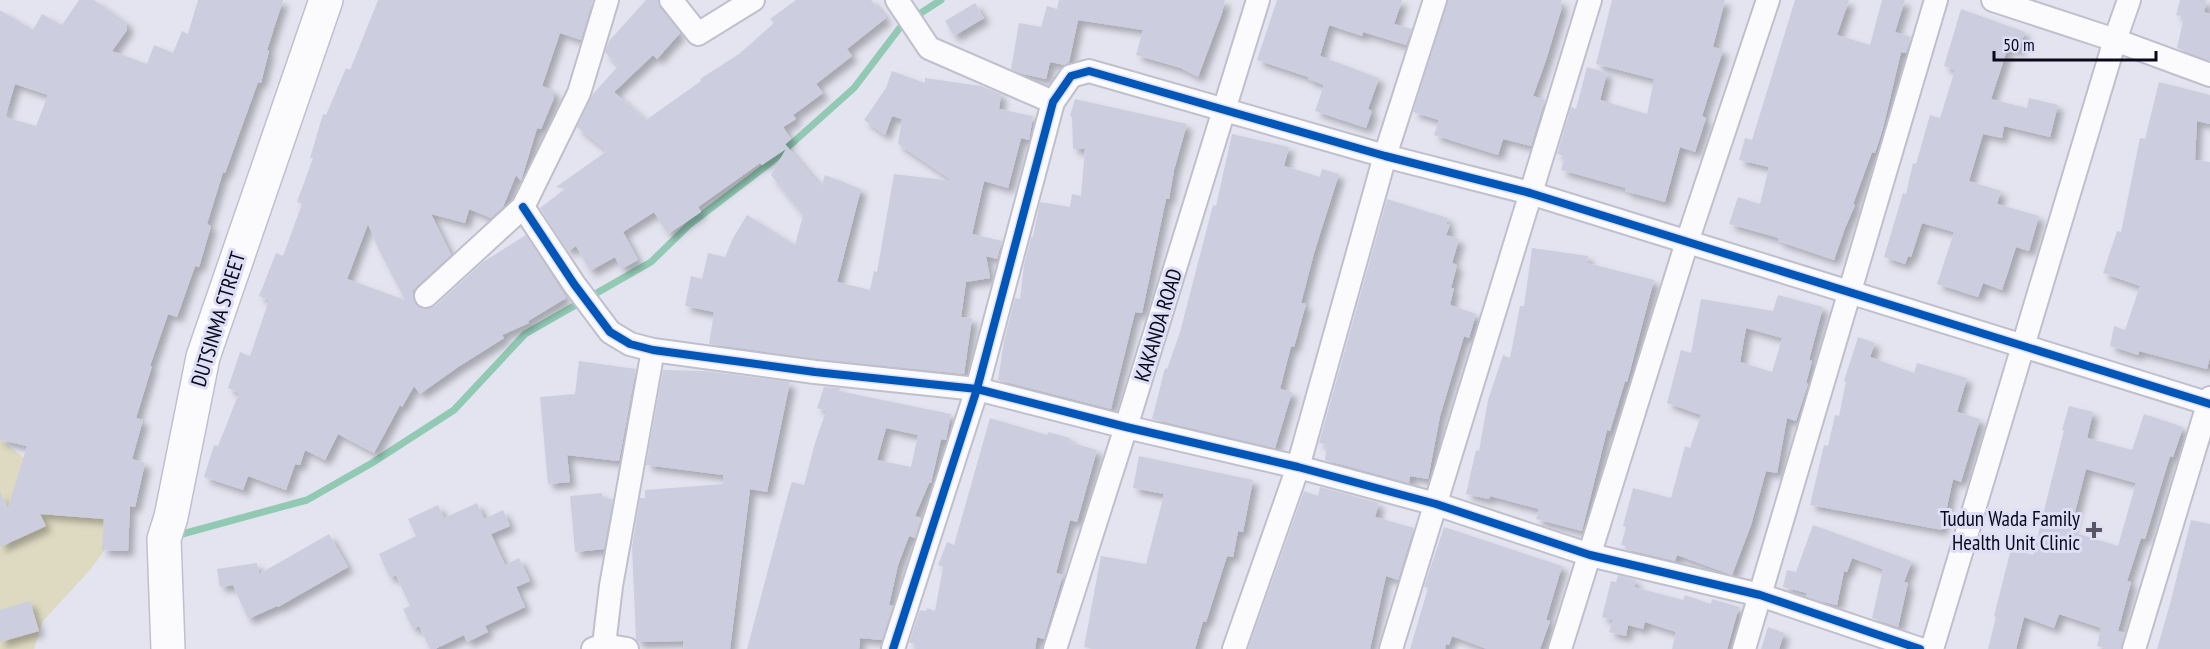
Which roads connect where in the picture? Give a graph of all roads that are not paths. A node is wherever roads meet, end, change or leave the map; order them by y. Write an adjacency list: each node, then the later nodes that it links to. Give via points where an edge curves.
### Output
1 (326, 0): 33 (street, DUTSINMA STREET, via 203,357 164,539)
2 (607, 0): 19 (street, via 579,93)
3 (671, 0): 4 (street, via 698,34)
4 (753, 0)
5 (1258, 0): 16 (street, KAKANDA ROAD)
6 (1435, 0): 17 (street)
7 (1590, 0): 18 (street)
8 (1768, 0): 20 (street)
9 (1936, 0): 21 (street)
10 (1993, 0): 13 (street)
11 (2129, 0): 13 (street)
12 (900, 5): 15 (street, via 929,48)
13 (2115, 40): 14 (street); 23 (street)
14 (2210, 75)
15 (1053, 102): 16 (street, via 1071,76 1089,71); 25 (street)
16 (1225, 109): 17 (street); 27 (street, KAKANDA ROAD)
17 (1385, 156): 18 (street); 28 (street)
18 (1530, 194): 20 (street); 29 (street)
19 (523, 207): 22 (street); 24 (street, via 610,332 630,344)
20 (1687, 242): 21 (street); 30 (street)
21 (1849, 291): 23 (street); 31 (street)
22 (426, 296)
23 (2024, 345): 26 (street); 42 (street)
24 (653, 350): 25 (street); 32 (street)
25 (977, 389): 27 (street); 35 (street)
26 (2209, 402): 43 (street)
27 (1126, 428): 28 (street); 36 (street, KAKANDA ROAD)
28 (1298, 467): 29 (street); 37 (street)
29 (1436, 504): 30 (street); 38 (street)
30 (1590, 555): 31 (street); 39 (street)
31 (1760, 595): 40 (street); 41 (street)
32 (599, 647): 34 (street)
33 (168, 649)
34 (627, 649)
35 (893, 649)
36 (1055, 649)
37 (1234, 649)
38 (1391, 649)
39 (1560, 649)
40 (1744, 649)
41 (1920, 649)
42 (1932, 649)
43 (2134, 649)

